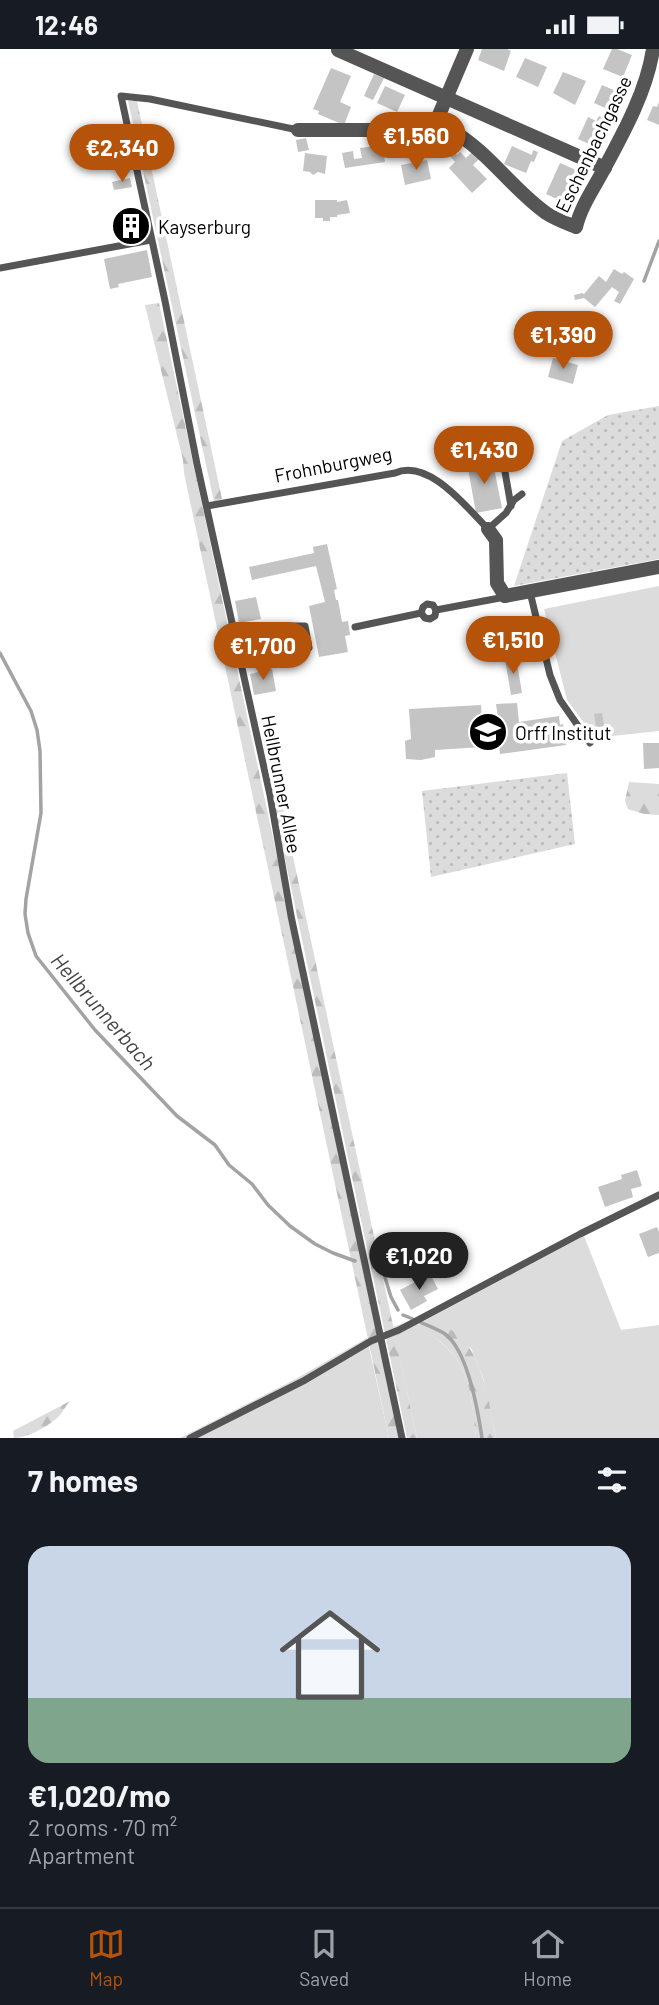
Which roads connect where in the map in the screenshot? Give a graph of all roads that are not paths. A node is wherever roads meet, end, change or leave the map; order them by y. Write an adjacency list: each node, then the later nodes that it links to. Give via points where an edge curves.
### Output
1 (467, 49): 5 (street)
2 (653, 49): 8 (street, Eschenbachgasse, via 650,68)
3 (338, 50): 5 (street)
4 (121, 96): 7 (lane, Eschenbachgasse); 9 (lane, Hellbrunner Allee)
5 (446, 97): 6 (street); 8 (street)
6 (433, 129): 7 (street, Eschenbachgasse); 8 (street, Eschenbachgasse, via 451,130 468,140 549,215 576,227)
7 (299, 131)
8 (605, 168)
9 (151, 240): 10 (lane); 13 (lane, Hellbrunner Allee)
10 (0, 268)
11 (505, 472): 14 (lane)
12 (522, 494): 14 (lane)
13 (207, 506): 15 (lane, Frohnburgweg, via 404,469 439,481); 21 (lane, Hellbrunner Allee)
14 (511, 507): 15 (lane)
15 (488, 529): 18 (street, via 496,540 497,583)
16 (659, 567): 17 (street)
17 (530, 592): 18 (street); 22 (lane, via 550,675 560,700)
18 (505, 596): 19 (lane, via 436,610 427,604 421,613)
19 (355, 627)
20 (257, 645): 20 (lane, via 268,656 289,657 309,647 305,626 284,626 263,634); 21 (lane)
21 (237, 649): 24 (lane, Hellbrunner Allee)
22 (590, 743)
23 (659, 1195): 24 (lane)
24 (380, 1337): 25 (lane); 26 (lane, Hellbrunner Allee)
25 (190, 1438)
26 (402, 1438)

